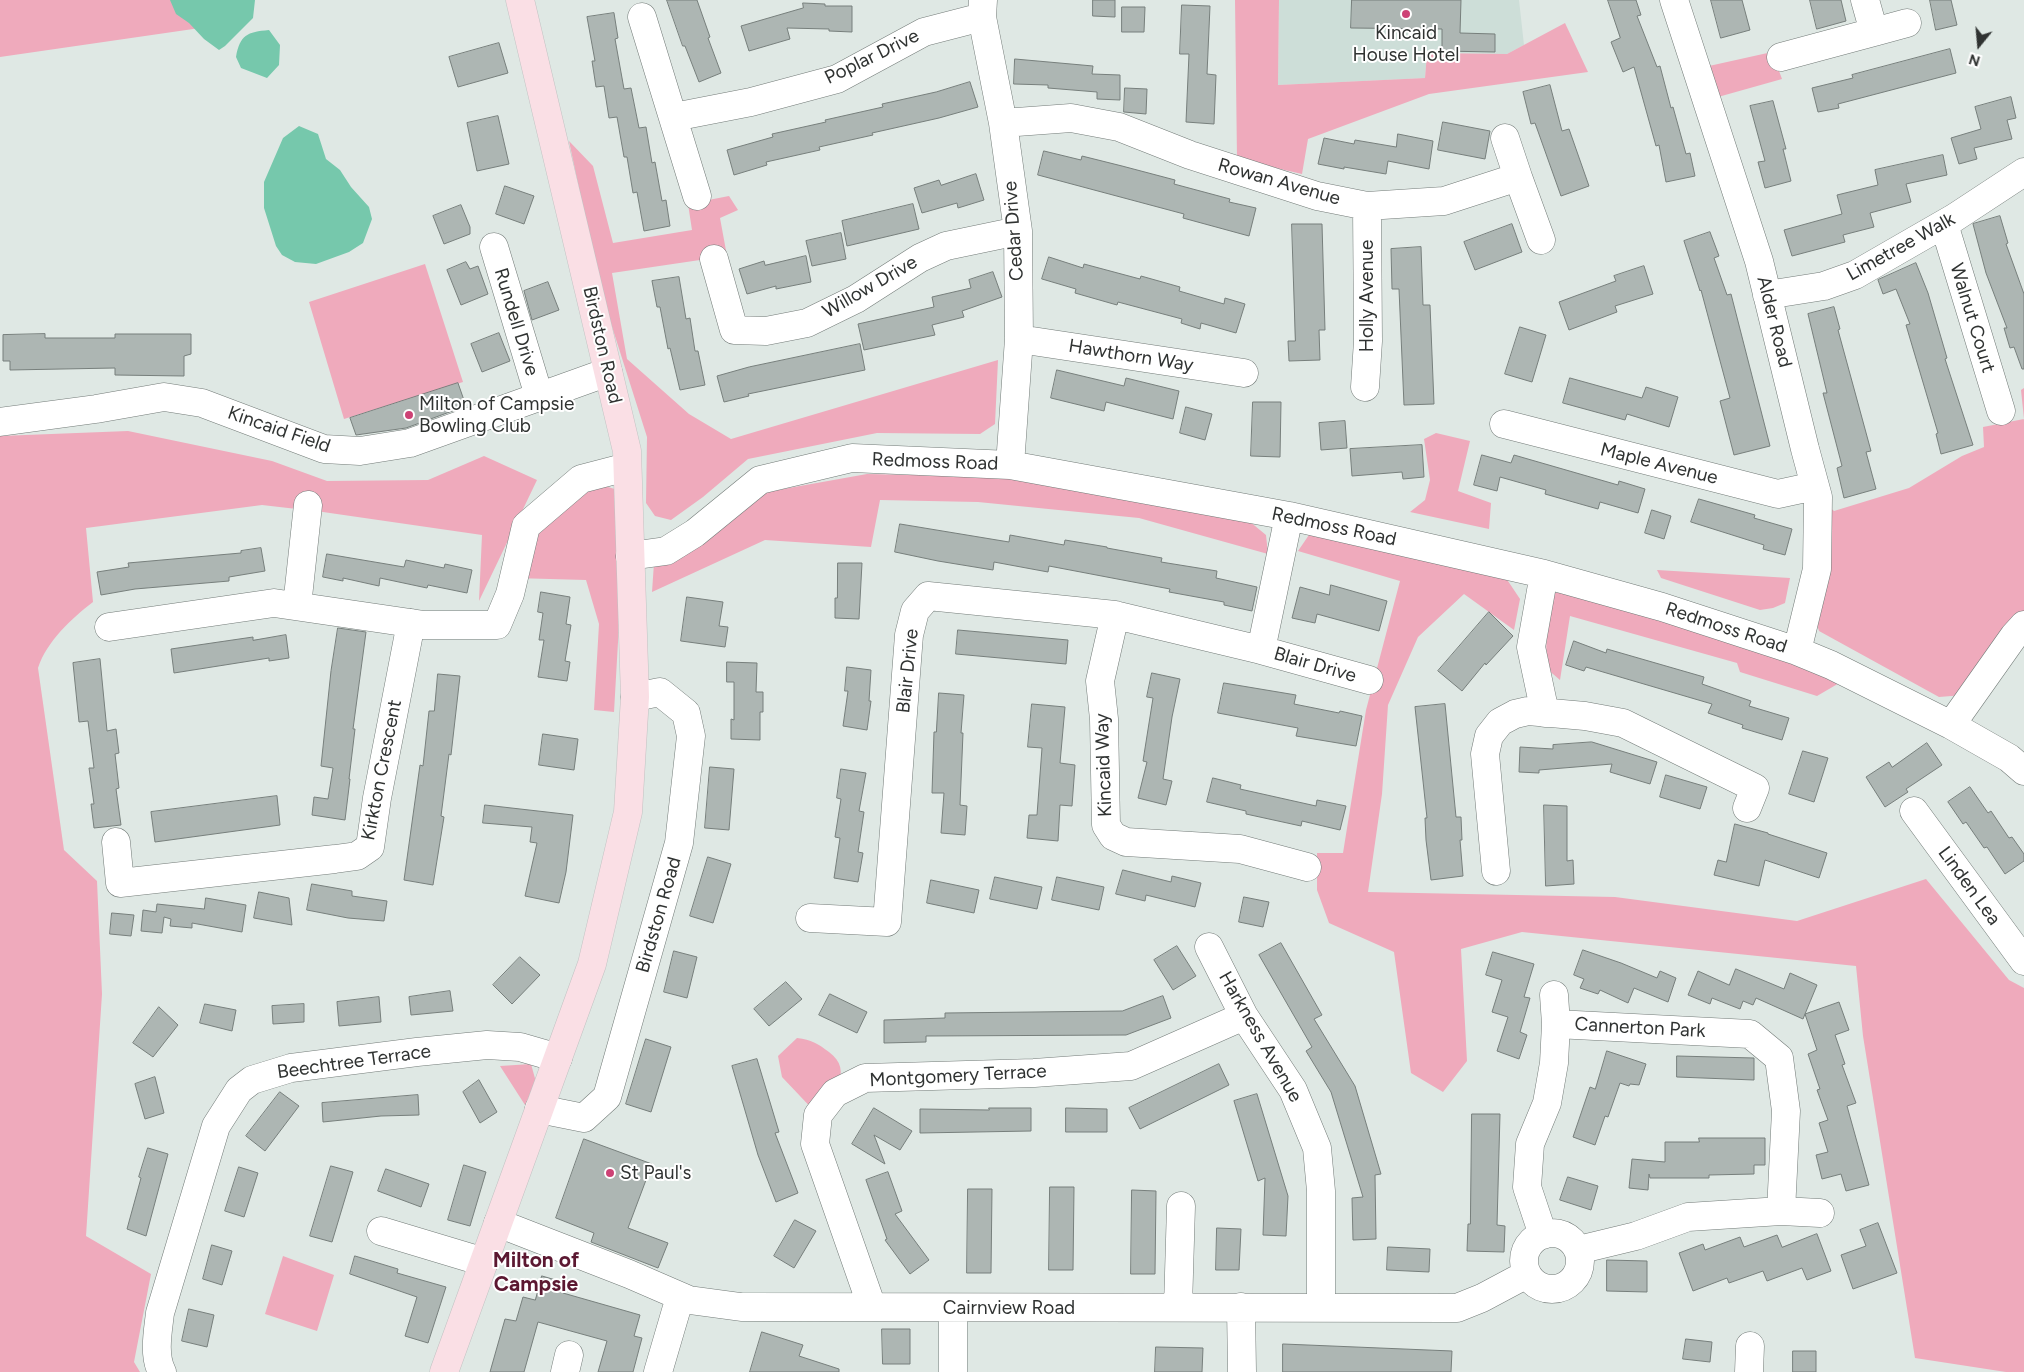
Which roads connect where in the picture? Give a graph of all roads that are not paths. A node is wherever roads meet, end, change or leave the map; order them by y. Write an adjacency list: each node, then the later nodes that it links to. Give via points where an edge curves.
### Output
1 (520, 0): 23 (main road, Birdston Road)
2 (1674, 0): 21 (street, Alder Road)
3 (1866, 0): 7 (street)
4 (982, 8): 9 (street, Poplar Drive, via 924,32 836,79 751,102); 10 (street, Cedar Drive)
5 (642, 17): 9 (street)
6 (1907, 23): 7 (street)
7 (1874, 32): 8 (street)
8 (1781, 57)
9 (674, 117): 14 (street)
10 (1004, 123): 15 (street, Rowan Avenue, via 1071,118 1118,126 1190,155 1317,196); 17 (street, Cedar Drive)
11 (1505, 138): 13 (street)
12 (2024, 172): 16 (street, Limetree Walk)
13 (1518, 177): 15 (street, Rowan Avenue, via 1444,201); 18 (street)
14 (697, 196)
15 (1367, 206): 25 (street, Holly Avenue)
16 (1944, 224): 21 (street, Limetree Walk, via 1855,274 1824,286); 27 (street, Walnut Court)
17 (1018, 231): 20 (street, Willow Drive, via 946,246 920,258 856,299 807,323 766,331 734,330); 22 (street, Cedar Drive)
18 (1540, 240)
19 (494, 247): 26 (street, Rundell Drive)
20 (714, 259)
21 (1767, 296): 32 (street, Alder Road)
22 (1019, 339): 24 (street, Hawthorn Way); 30 (street, Cedar Drive)
23 (608, 372): 26 (street, Kincaid Field); 31 (main road, Birdston Road, via 627,451)
24 (1244, 373)
25 (1365, 387)
26 (539, 396): 28 (street, Kincaid Field, via 410,442 360,451 324,449 202,403 164,397)
27 (2001, 411)
28 (0, 422)
29 (1504, 424): 32 (street, Maple Avenue, via 1778,494)
30 (1010, 465): 34 (street, Redmoss Road); 35 (street, Redmoss Road, via 852,458 760,480 695,533 666,551)
31 (627, 467): 35 (main road, Birdston Road); 39 (street, via 581,479 526,526 510,594 498,625)
32 (1815, 486): 43 (street, Alder Road, via 1818,497 1817,569)
33 (308, 505): 37 (street)
34 (1289, 516): 36 (street, Redmoss Road); 42 (street, Blair Drive)
35 (630, 556): 45 (main road, Birdston Road)
36 (1544, 574): 43 (street, Redmoss Road); 46 (street, via 1531,647)
37 (297, 606): 39 (street); 41 (street, via 274,603)
38 (1114, 615): 42 (street, Blair Drive); 52 (street, Kincaid Way, via 1100,681 1106,826 1113,836 1126,842 1240,850); 54 (street, Blair Drive, via 928,596 915,611 909,635 887,922)
39 (411, 623): 51 (street, Kirkton Crescent, via 370,847 357,856 120,883)
40 (2024, 625): 47 (street)
41 (109, 627)
42 (1261, 650): 44 (street, Blair Drive)
43 (1797, 651): 47 (street, Redmoss Road)
44 (1369, 680)
45 (635, 697): 60 (main road, Birdston Road, via 628,812 592,964); 61 (street, Birdston Road, via 660,692 686,714 691,736 680,843 607,1097 584,1118)
46 (1545, 713): 49 (street, via 1623,723 1754,788); 53 (street, via 1528,711 1515,714 1500,722 1489,736 1485,754)
47 (1951, 725): 48 (street, Redmoss Road, via 2009,758)
48 (2024, 771)
49 (1747, 808)
50 (1914, 811): 56 (street, Linden Lea)
51 (116, 842)
52 (1307, 871)
53 (1496, 871)
54 (810, 918)
55 (1209, 947): 58 (street, Harkness Avenue)
56 (2024, 961)
57 (1554, 996): 59 (street)
58 (1244, 1016): 72 (street, Montgomery Terrace, via 1131,1066 1034,1073 865,1078 835,1093 818,1115 815,1144); 75 (street, Harkness Avenue, via 1293,1090 1317,1148 1321,1191)
59 (1556, 1024): 63 (street, Cannerton Park, via 1750,1034 1778,1058 1786,1111); 67 (street, Cannerton Park, via 1547,1103 1530,1144 1527,1187)
60 (558, 1058): 61 (main road, Birdston Road); 77 (street, Beechtree Terrace, via 520,1047 487,1045 417,1052 290,1068 252,1080 239,1090 216,1126 160,1313 157,1337)
61 (540, 1109): 65 (main road, Birdston Road)
62 (1181, 1206): 73 (street)
63 (1781, 1211): 64 (street); 68 (street, via 1688,1217 1636,1236)
64 (1820, 1213)
65 (498, 1222): 69 (main road, Birdston Road); 71 (street, Cairnview Road)
66 (381, 1230): 69 (street)
67 (1543, 1235): 68 (street, via 1560,1234 1574,1243); 70 (street, via 1528,1246 1524,1265)
68 (1578, 1250): 70 (street, via 1580,1260 1575,1278 1560,1288 1541,1287)
69 (484, 1262): 78 (main road, Birdston Road)
70 (1527, 1274): 75 (street, Cairnview Road, via 1457,1308)
71 (680, 1296): 72 (street, Cairnview Road, via 740,1307); 79 (street)
72 (872, 1307): 76 (street, Cairnview Road)
73 (1178, 1307): 74 (street, Cairnview Road); 76 (street, Cairnview Road)
74 (1241, 1307): 75 (street, Cairnview Road); 81 (street)
75 (1320, 1307)
76 (953, 1308): 80 (street)
77 (162, 1372)
78 (444, 1372)
79 (658, 1372)
80 (953, 1372)
81 (1242, 1372)

